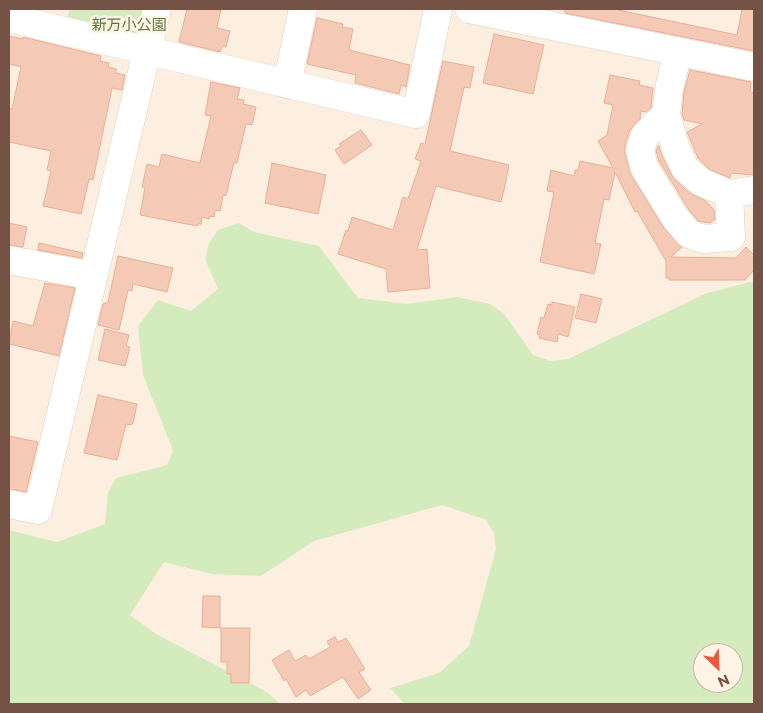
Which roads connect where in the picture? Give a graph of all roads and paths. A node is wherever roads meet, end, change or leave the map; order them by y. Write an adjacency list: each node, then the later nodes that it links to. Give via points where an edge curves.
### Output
1 (157, 9): 7 (street)
2 (303, 9): 10 (street)
3 (438, 9): 10 (street, via 416,114)
4 (469, 9): 6 (street)
5 (9, 18): 7 (street)
6 (576, 20): 8 (street)
7 (147, 51): 10 (street); 14 (street)
8 (678, 51): 9 (street); 11 (street)
9 (754, 67)
10 (287, 84)
11 (666, 115): 12 (street, via 685,168 701,182); 12 (street, via 645,135 640,150 644,167 689,234 703,239 731,237)
12 (741, 192)
13 (9, 260): 14 (street)
14 (94, 276): 15 (street, via 38,510)
15 (9, 504)

